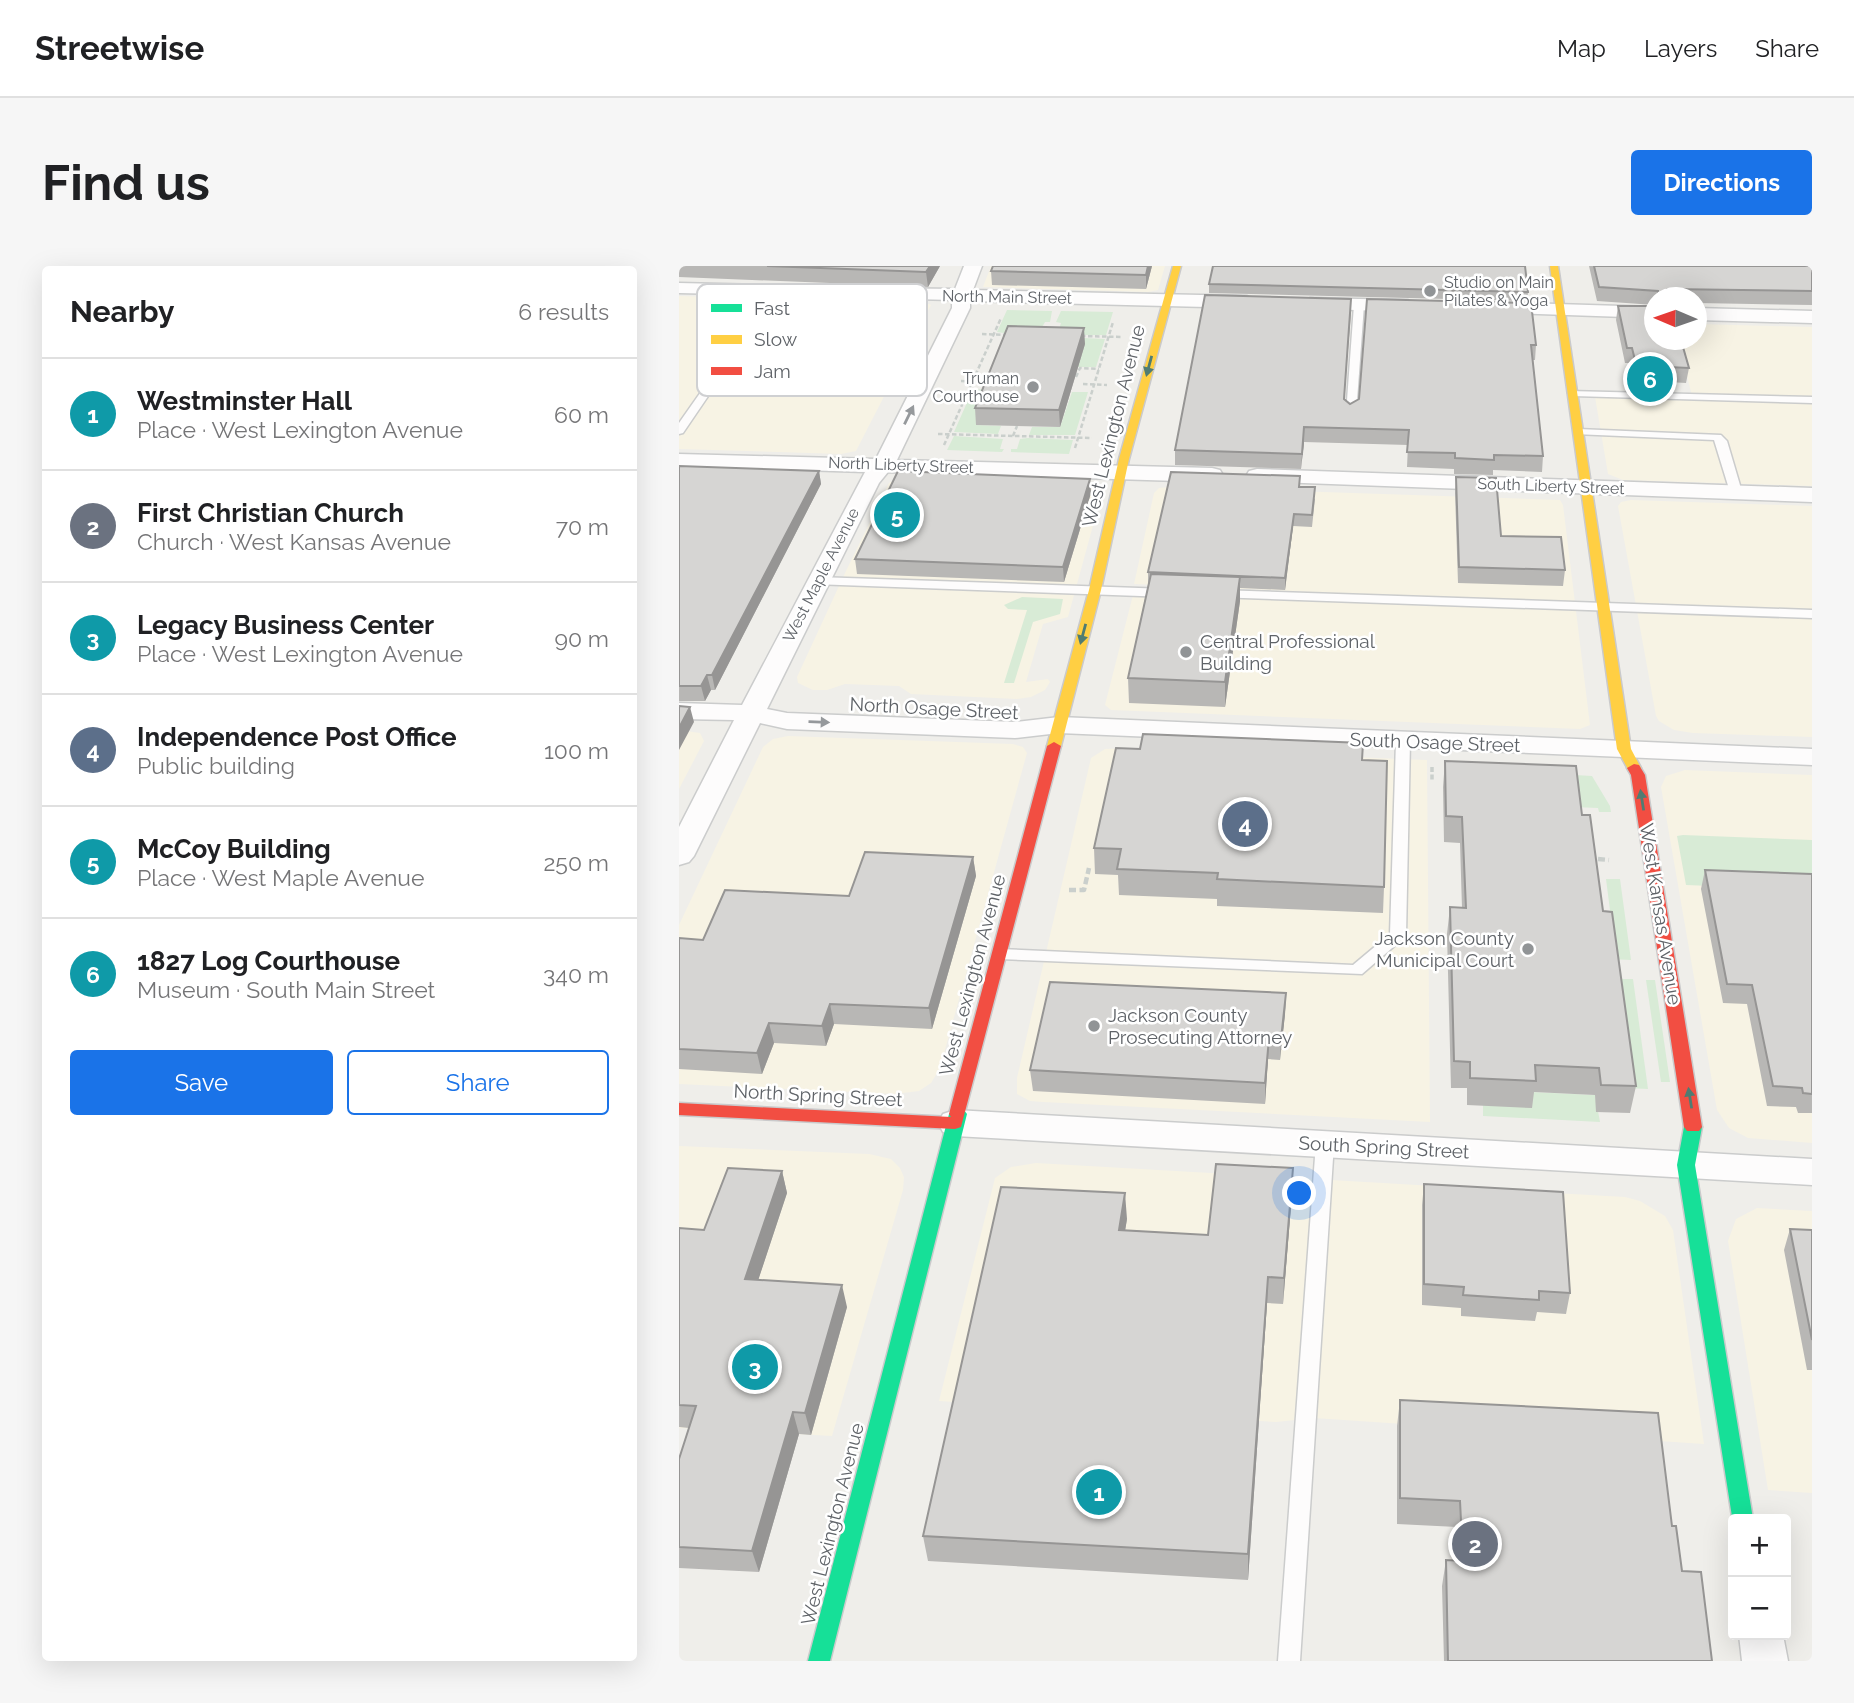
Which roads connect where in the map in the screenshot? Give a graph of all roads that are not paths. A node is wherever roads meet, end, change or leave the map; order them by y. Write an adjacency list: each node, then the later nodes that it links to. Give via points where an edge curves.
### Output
1 (973, 266): 7 (street, West Maple Avenue)
2 (1177, 266): 8 (street, West Lexington Avenue)
3 (1554, 266): 14 (street, West Kansas Avenue)
4 (679, 288): 5 (street)
5 (697, 290)
6 (927, 295): 7 (street, North Main Street)
7 (961, 296): 8 (street, North Main Street); 18 (street, West Maple Avenue, one-way to 7, via 961,307)
8 (1168, 300): 9 (street, North Main Street); 28 (street, West Lexington Avenue, one-way to 28)
9 (1267, 303)
10 (1293, 303): 11 (street)
11 (1359, 305): 12 (street); 23 (lane)
12 (1427, 307)
13 (1468, 308): 14 (street)
14 (1561, 310): 15 (street); 19 (street, West Kansas Avenue)
15 (1644, 313)
16 (1707, 314): 17 (street)
17 (1812, 317)
18 (927, 376)
19 (1573, 393): 22 (lane); 25 (street, West Kansas Avenue)
20 (703, 396): 24 (lane)
21 (917, 396): 27 (street, West Maple Avenue, one-way to 21)
22 (1812, 400)
23 (1351, 414)
24 (679, 431)
25 (1578, 432): 29 (street, West Kansas Avenue); 30 (lane, via 1717,437)
26 (679, 460): 27 (street, North Liberty Street)
27 (884, 464): 28 (street, North Liberty Street); 32 (street, West Maple Avenue, via 869,480)
28 (1122, 471): 29 (street, South Liberty Street); 33 (street, West Lexington Avenue)
29 (1586, 487): 30 (street, South Liberty Street); 36 (street, West Kansas Avenue)
30 (1736, 492): 31 (street, South Liberty Street)
31 (1811, 497)
32 (817, 582): 33 (lane); 39 (street, West Maple Avenue)
33 (1095, 590): 34 (lane); 40 (street, West Lexington Avenue, one-way to 40)
34 (1178, 593)
35 (1205, 594): 36 (lane)
36 (1604, 606): 37 (lane); 42 (street, West Kansas Avenue)
37 (1812, 614)
38 (679, 711): 39 (street, North Osage Street)
39 (751, 713): 40 (street, North Osage Street, via 787,721 1015,730); 44 (street, West Maple Avenue)
40 (1059, 725): 41 (street, South Osage Street); 45 (street, West Lexington Avenue)
41 (1403, 741): 42 (street, South Osage Street); 45 (lane, via 1398,936 1356,970)
42 (1624, 749): 43 (street, South Osage Street); 49 (street, West Kansas Avenue, one-way to 42, via 1694,1121 1638,775)
43 (1812, 757)
44 (679, 856)
45 (1000, 954): 47 (street, West Lexington Avenue)
46 (679, 1110): 47 (street, North Spring Street)
47 (955, 1123): 48 (street, South Spring Street); 53 (street, West Lexington Avenue)
48 (1325, 1143): 49 (street, South Spring Street); 54 (lane)
49 (1686, 1165): 50 (street, South Spring Street); 51 (street, West Kansas Avenue)
50 (1812, 1172)
51 (1741, 1514)
52 (1762, 1640): 55 (street)
53 (819, 1661)
54 (1289, 1661)
55 (1765, 1661)

